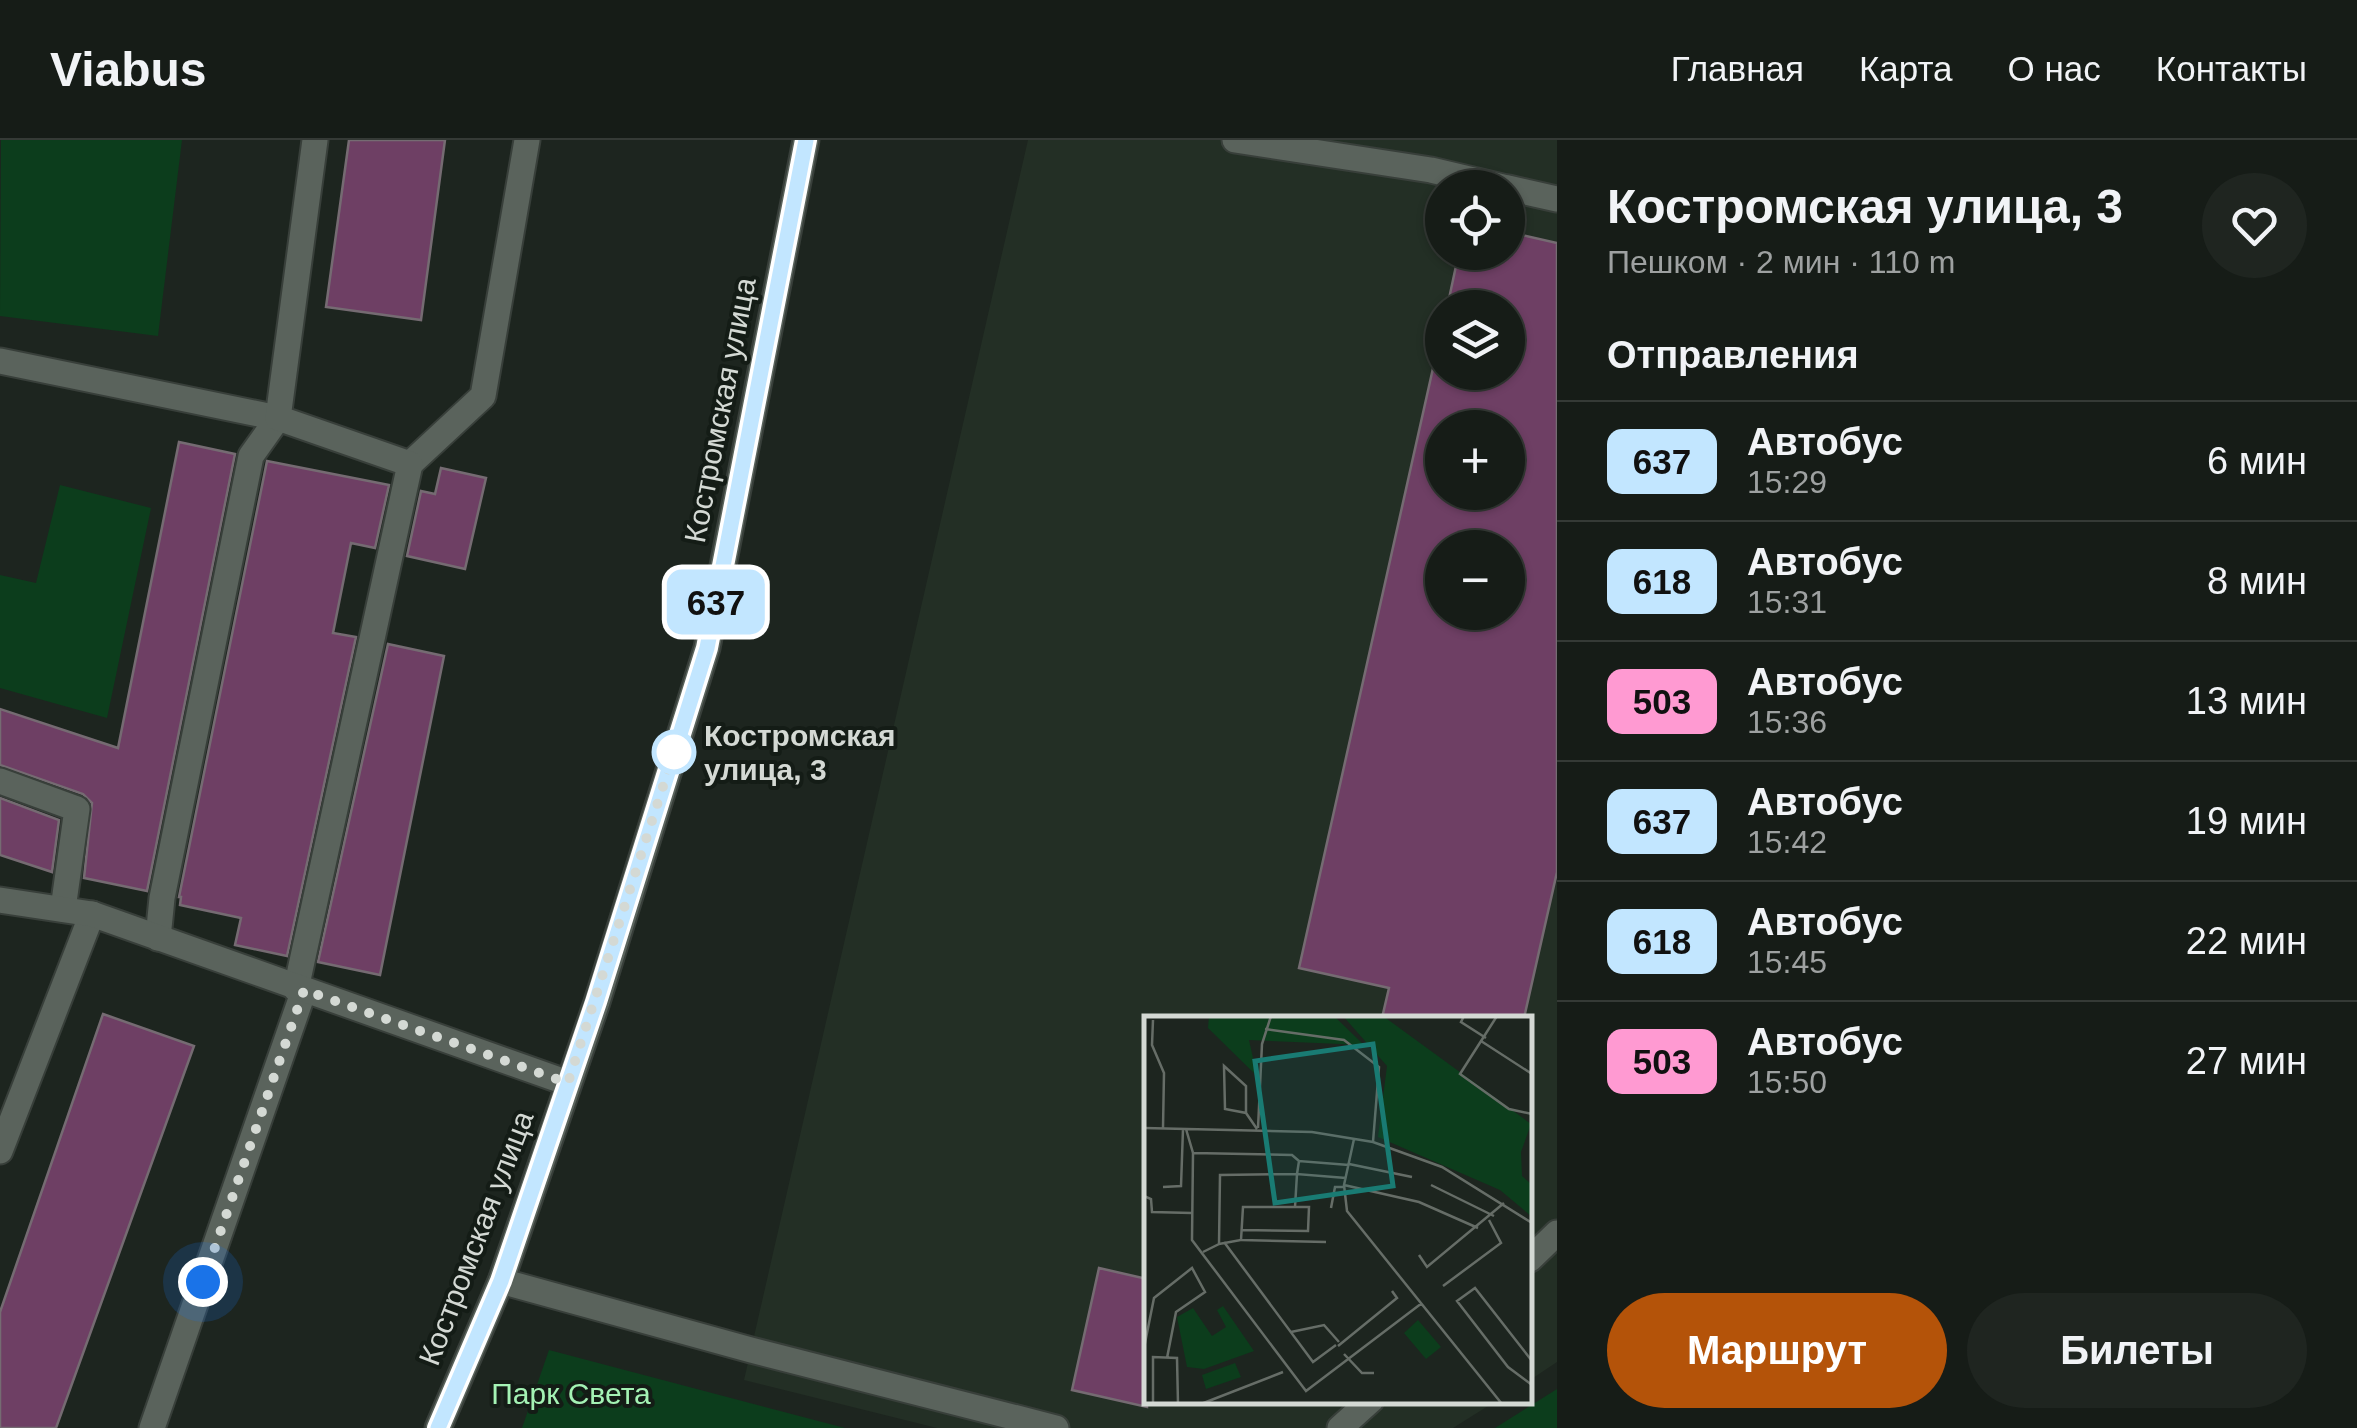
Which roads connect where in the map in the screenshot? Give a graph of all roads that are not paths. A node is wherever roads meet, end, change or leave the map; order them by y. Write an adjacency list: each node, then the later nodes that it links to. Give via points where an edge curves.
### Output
1 (315, 140): 9 (street)
2 (527, 140): 10 (street, via 482,396)
3 (806, 140): 17 (street, Костромская улица, via 707,648)
4 (1235, 140): 5 (street)
5 (1431, 170)
6 (1525, 192): 7 (street)
7 (1557, 199)
8 (0, 362): 9 (street)
9 (278, 418): 10 (street); 15 (street, via 250,456)
10 (410, 464): 16 (street)
11 (0, 781): 13 (street, via 77,809)
12 (0, 900): 13 (street)
13 (63, 909): 14 (street)
14 (92, 914): 15 (street); 18 (street)
15 (158, 938): 16 (street)
16 (300, 990): 17 (street); 23 (street)
17 (568, 1083): 21 (street, Костромская улица)
18 (0, 1150)
19 (1557, 1234): 20 (street)
20 (1532, 1257)
21 (501, 1281): 24 (street, Костромская улица); 25 (street)
22 (1369, 1403): 26 (street)
23 (152, 1428)
24 (438, 1428)
25 (1056, 1428)
26 (1340, 1428)

